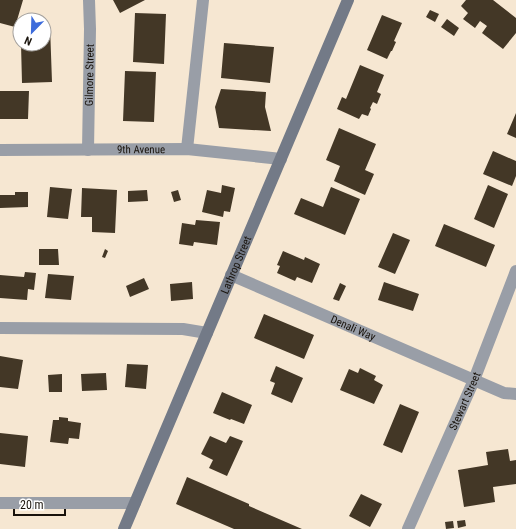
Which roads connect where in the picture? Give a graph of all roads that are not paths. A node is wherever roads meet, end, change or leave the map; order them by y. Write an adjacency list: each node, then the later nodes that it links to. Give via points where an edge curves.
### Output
1 (89, 0): 6 (street, Gilmore Street)
2 (202, 0): 4 (street)
3 (348, 0): 7 (street, Lathrop Street)
4 (187, 149): 6 (street, 9th Avenue); 7 (street, 9th Avenue)
5 (0, 150): 6 (street, 9th Avenue)
6 (88, 150)
7 (281, 159): 9 (street, Lathrop Street)
8 (516, 271): 12 (street, Stewart Street)
9 (231, 275): 11 (street, Lathrop Street); 12 (street, Denali Way)
10 (0, 328): 11 (street, via 183,328)
11 (207, 333): 15 (street, Lathrop Street)
12 (474, 380): 13 (street, Denali Way, via 504,393); 17 (street, Stewart Street)
13 (516, 394)
14 (0, 503): 15 (street)
15 (135, 503): 16 (street, Lathrop Street)
16 (124, 529)
17 (408, 529)

